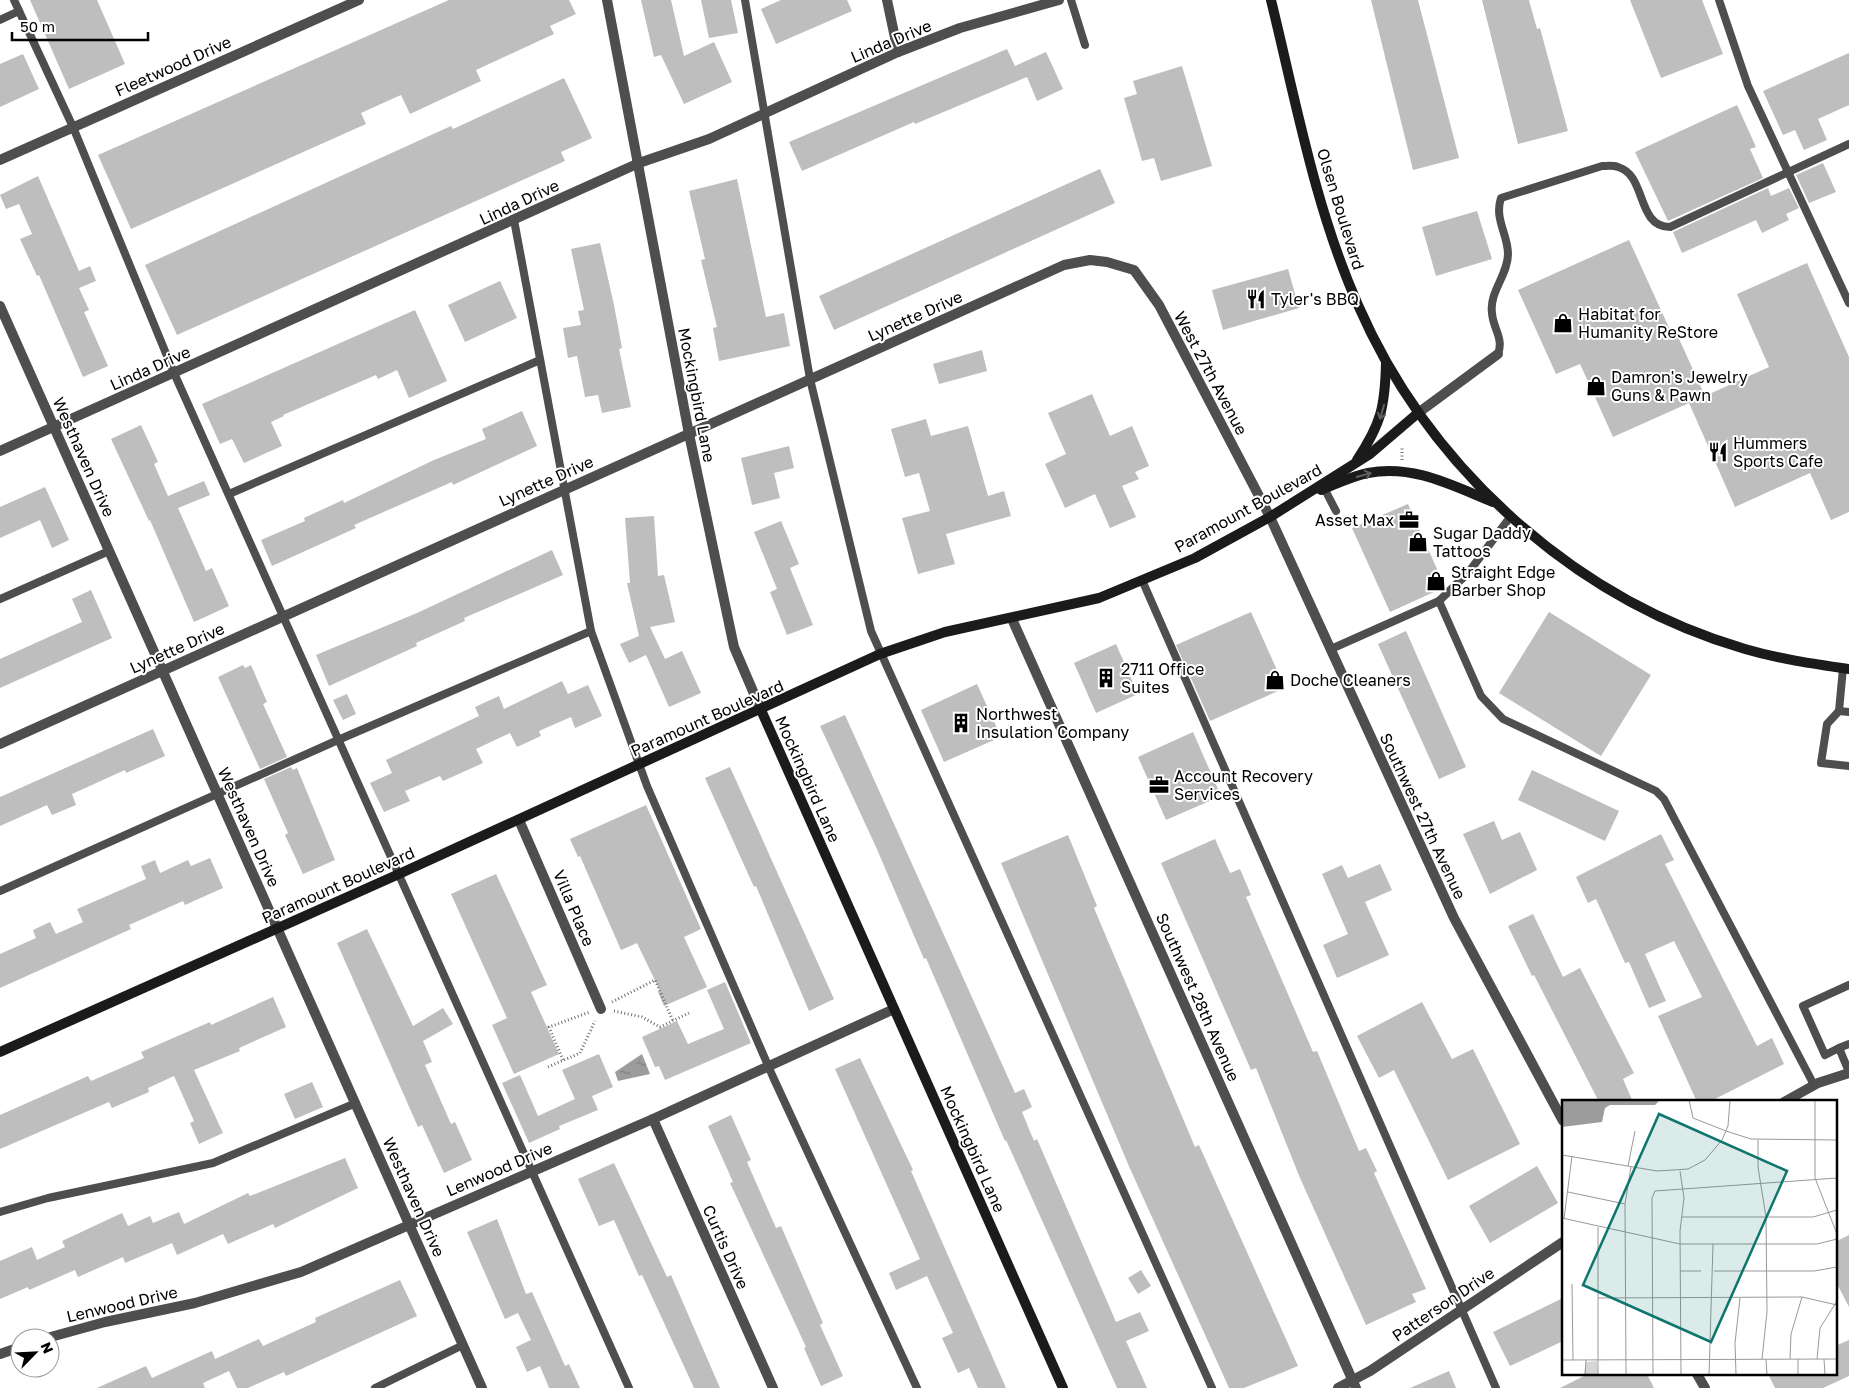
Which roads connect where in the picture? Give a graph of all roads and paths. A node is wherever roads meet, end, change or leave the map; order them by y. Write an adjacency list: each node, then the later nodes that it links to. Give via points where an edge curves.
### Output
1 (14, 0): 10 (lane)
2 (359, 0): 15 (street, Fleetwood Drive)
3 (607, 0): 18 (street, Mockingbird Lane)
4 (745, 0): 14 (lane)
5 (887, 0): 13 (street)
6 (1058, 0): 13 (street, Linda Drive, via 960,28)
7 (1071, 0): 12 (lane)
8 (1271, 0): 26 (main road, Olsen Boulevard, via 1322,206 1349,284)
9 (1718, 0): 19 (lane, via 1748,86)
10 (19, 11): 11 (lane); 15 (lane)
11 (0, 20)
12 (1085, 45)
13 (898, 52): 14 (street, Linda Drive)
14 (766, 113): 18 (street, Linda Drive, via 709,139); 28 (lane)
15 (73, 128): 17 (street, Fleetwood Drive); 27 (lane)
16 (1849, 144): 19 (lane)
17 (0, 160)
18 (639, 163): 20 (street, Linda Drive); 31 (street, Mockingbird Lane)
19 (1788, 173): 22 (lane); 24 (lane, Paramount Boulevard, via 1670,227 1660,227 1651,221 1630,174 1619,167 1602,166 1501,198 1498,209 1508,253 1492,302 1492,314 1501,338)
20 (514, 220): 25 (lane); 27 (street, Linda Drive)
21 (1107, 262): 28 (street, Lynette Drive, via 1090,260 1064,265); 41 (street, West 27th Avenue, via 1134,270 1159,305)
22 (1849, 302)
23 (0, 308): 30 (street, Westhaven Drive)
24 (1498, 354): 29 (street, Paramount Boulevard)
25 (540, 360): 37 (lane); 38 (lane)
26 (1386, 363): 29 (main road, Olsen Boulevard); 35 (main road, one-way to 35, via 1381,416 1374,434)
27 (174, 373): 30 (street, Linda Drive); 38 (lane)
28 (810, 379): 31 (street, Lynette Drive); 51 (lane, via 871,631)
29 (1418, 413): 35 (main road, Paramount Boulevard); 39 (main road, via 1472,479)
30 (54, 427): 33 (street, Linda Drive); 43 (street, Westhaven Drive)
31 (688, 434): 37 (street, Lynette Drive); 54 (street, Mockingbird Lane, via 734,647)
32 (1402, 446): 34 (path)
33 (0, 451)
34 (1402, 463)
35 (1354, 464): 36 (main road, Paramount Boulevard)
36 (1323, 487): 39 (main road, one-way to 39, via 1368,473 1402,470 1424,475); 40 (lane); 41 (main road, Paramount Boulevard)
37 (564, 489): 47 (street, Lynette Drive); 49 (lane)
38 (229, 494): 47 (lane)
39 (1499, 505): 42 (main road)
40 (1336, 511)
41 (1270, 516): 44 (main road, Paramount Boulevard, via 1195,558); 50 (street, Southwest 27th Avenue)
42 (1511, 516): 46 (lane, via 1468,573); 52 (main road, via 1536,539 1621,597 1675,622 1744,649)
43 (109, 551): 45 (lane); 53 (street, Westhaven Drive)
44 (1142, 580): 48 (main road, Paramount Boulevard, via 1099,598); 87 (lane)
45 (0, 599)
46 (1440, 601): 50 (lane); 78 (lane, via 1481,696 1503,719 1656,791 1664,800)
47 (284, 616): 53 (street, Lynette Drive); 57 (lane)
48 (1012, 618): 51 (main road, Paramount Boulevard, via 945,632); 91 (street, Southwest 28th Avenue)
49 (591, 631): 57 (lane); 59 (lane)
50 (1331, 649): 82 (street, Southwest 27th Avenue, via 1454,918)
51 (880, 654): 54 (main road, Paramount Boulevard); 98 (lane)
52 (1846, 669): 55 (lane)
53 (162, 671): 58 (street, Lynette Drive); 61 (street, Westhaven Drive)
54 (761, 710): 59 (main road, Paramount Boulevard); 68 (main road, Mockingbird Lane)
55 (1839, 711): 56 (lane); 60 (lane, via 1826,724 1821,763)
56 (1849, 712)
57 (338, 740): 61 (lane); 63 (lane)
58 (0, 744)
59 (638, 766): 62 (main road, Paramount Boulevard); 75 (lane)
60 (1849, 766)
61 (217, 794): 64 (lane); 65 (street, Westhaven Drive)
62 (519, 820): 63 (main road, Paramount Boulevard); 67 (street, Villa Place)
63 (399, 874): 65 (main road, Paramount Boulevard); 83 (lane)
64 (0, 891)
65 (278, 928): 73 (main road, Paramount Boulevard); 80 (street, Westhaven Drive)
66 (1849, 985): 72 (lane, via 1803,1006 1825,1055)
67 (601, 1009): 70 (path, via 642,1017 660,1027); 70 (path, via 655,980); 74 (path, via 580,1053); 74 (path, via 549,1027)
68 (894, 1009): 75 (street, Lenwood Drive); 97 (main road, Mockingbird Lane)
69 (689, 1013): 70 (path)
70 (673, 1021)
71 (1849, 1044): 72 (lane)
72 (1839, 1048): 77 (lane)
73 (0, 1052)
74 (564, 1060): 76 (path)
75 (768, 1066): 81 (street, Lenwood Drive); 96 (lane)
76 (548, 1067)
77 (1849, 1072): 78 (street)
78 (1814, 1085): 79 (street)
79 (1788, 1100)
80 (356, 1103): 84 (lane, via 213,1163 48,1198); 85 (street, Westhaven Drive)
81 (652, 1119): 83 (street, Lenwood Drive); 95 (street, Curtis Drive)
82 (1562, 1119)
83 (532, 1171): 85 (street, Lenwood Drive); 94 (lane)
84 (0, 1212)
85 (410, 1224): 88 (street, Lenwood Drive, via 301,1272 195,1303); 89 (street, Westhaven Drive)
86 (1562, 1243): 87 (street, Patterson Drive)
87 (1462, 1310): 91 (street, Patterson Drive); 100 (lane)
88 (60, 1334)
89 (463, 1345): 92 (lane); 93 (street, Westhaven Drive)
90 (1698, 1376): 101 (street)
91 (1355, 1385): 99 (street, Patterson Drive)
92 (375, 1388)
93 (482, 1388)
94 (629, 1388)
95 (773, 1388)
96 (917, 1388)
97 (1063, 1388)
98 (1212, 1388)
99 (1338, 1388)
100 (1496, 1388)
101 (1704, 1388)

